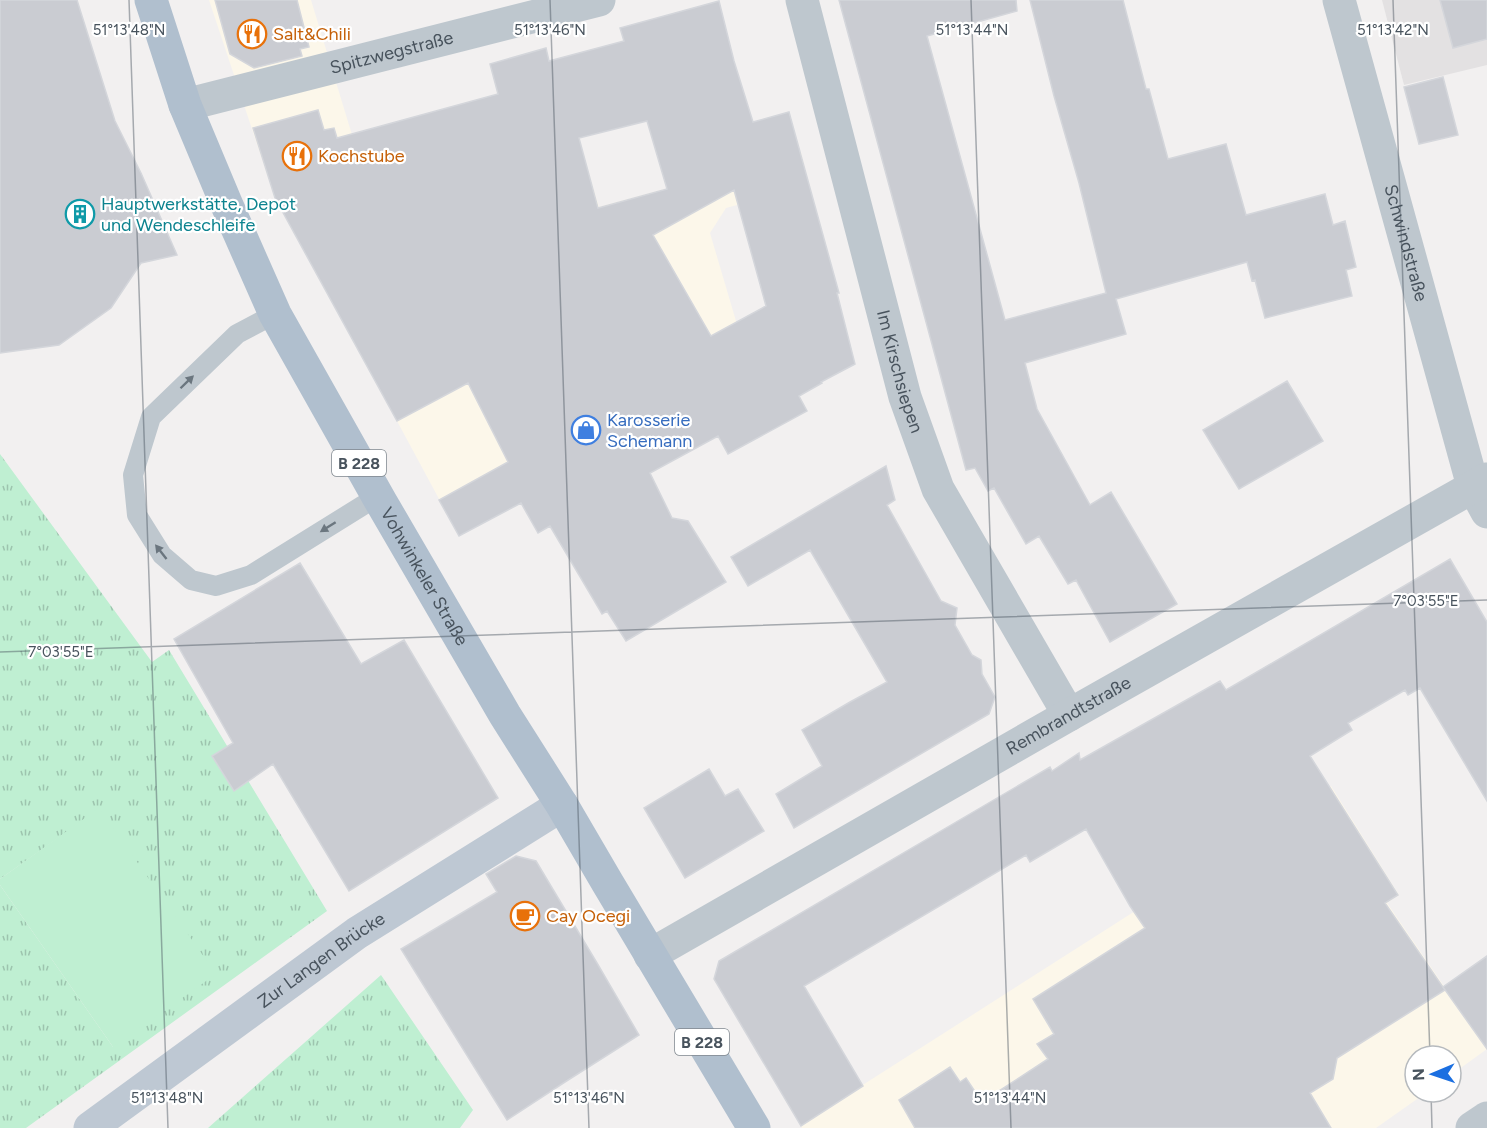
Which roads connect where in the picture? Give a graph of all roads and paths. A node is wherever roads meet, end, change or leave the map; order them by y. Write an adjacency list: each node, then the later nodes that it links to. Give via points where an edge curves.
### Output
1 (151, 0): 6 (main road, Vohwinkeler Straße / B 228)
2 (599, 0): 5 (street, Spitzwegstraße)
3 (802, 0): 10 (street, Im Kirschsiepen, via 905,397 938,489)
4 (1339, 0): 8 (street, Schwindstraße)
5 (536, 8): 6 (street, Spitzwegstraße)
6 (185, 105): 7 (main road, Vohwinkeler Straße / B 228)
7 (274, 314): 9 (main road, Vohwinkeler Straße / B 228); 9 (lane, one-way to 7, via 251,575 216,586 190,580 162,555 137,515 133,475 151,417 237,334)
8 (1482, 492): 10 (street, Rembrandtstraße)
9 (378, 496): 11 (main road, Vohwinkeler Straße / B 228)
10 (1069, 715): 12 (street, Rembrandtstraße)
11 (562, 805): 12 (main road, Vohwinkeler Straße / B 228); 14 (main road, Zur Langen Brücke, via 357,933)
12 (650, 955): 15 (main road, Vohwinkeler Straße / B 228)
13 (1487, 1118): 16 (street)
14 (90, 1128)
15 (754, 1128)
16 (1472, 1128)

